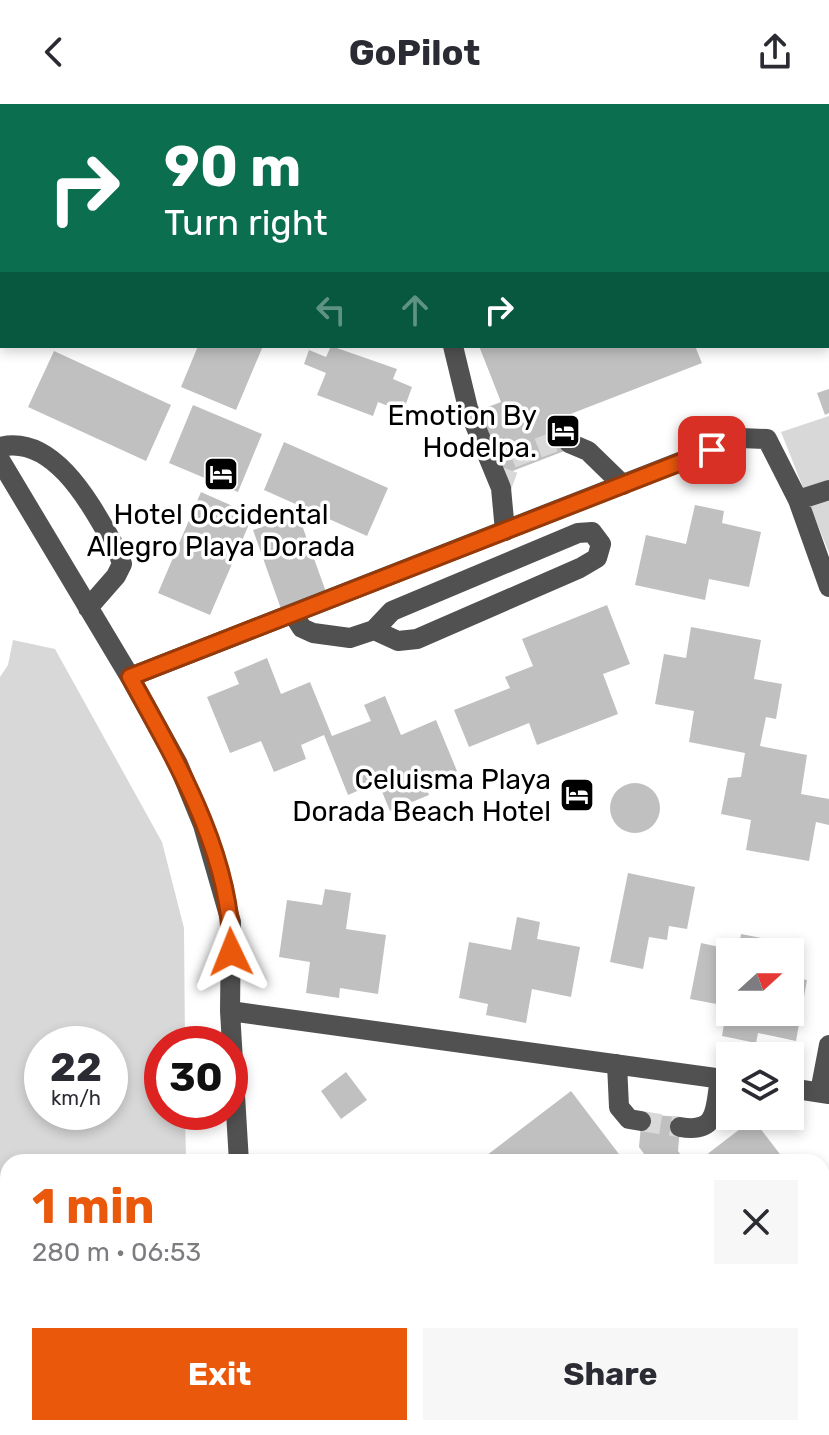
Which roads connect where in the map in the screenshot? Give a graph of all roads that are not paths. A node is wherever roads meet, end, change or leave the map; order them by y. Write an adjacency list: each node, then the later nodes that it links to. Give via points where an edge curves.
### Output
1 (453, 348): 8 (street, via 468,408 501,488)
2 (569, 443): 5 (street, via 588,451)
3 (0, 447): 10 (street, via 28,448 62,467 77,482 118,552 122,564 116,576)
4 (0, 460): 10 (street)
5 (623, 485): 7 (street, via 741,438 767,439); 8 (street)
6 (829, 490): 7 (street)
7 (798, 500): 9 (street)
8 (505, 531): 11 (street)
9 (829, 587)
10 (88, 608): 13 (street)
11 (293, 614): 12 (street, via 313,633 350,638); 13 (street)
12 (374, 630): 12 (street, via 392,611 578,533 592,532 601,544 597,558 580,568 417,639 398,641)
13 (130, 677): 14 (street, via 178,764 225,893 231,922)
14 (230, 1011): 16 (street); 23 (street)
15 (829, 1045): 19 (street)
16 (617, 1064): 17 (street); 21 (street, via 619,1107 629,1119)
17 (716, 1078)
18 (804, 1090): 19 (street)
19 (825, 1093)
20 (716, 1110): 22 (street, via 710,1122 696,1130)
21 (641, 1121)
22 (680, 1127)
23 (239, 1154)

